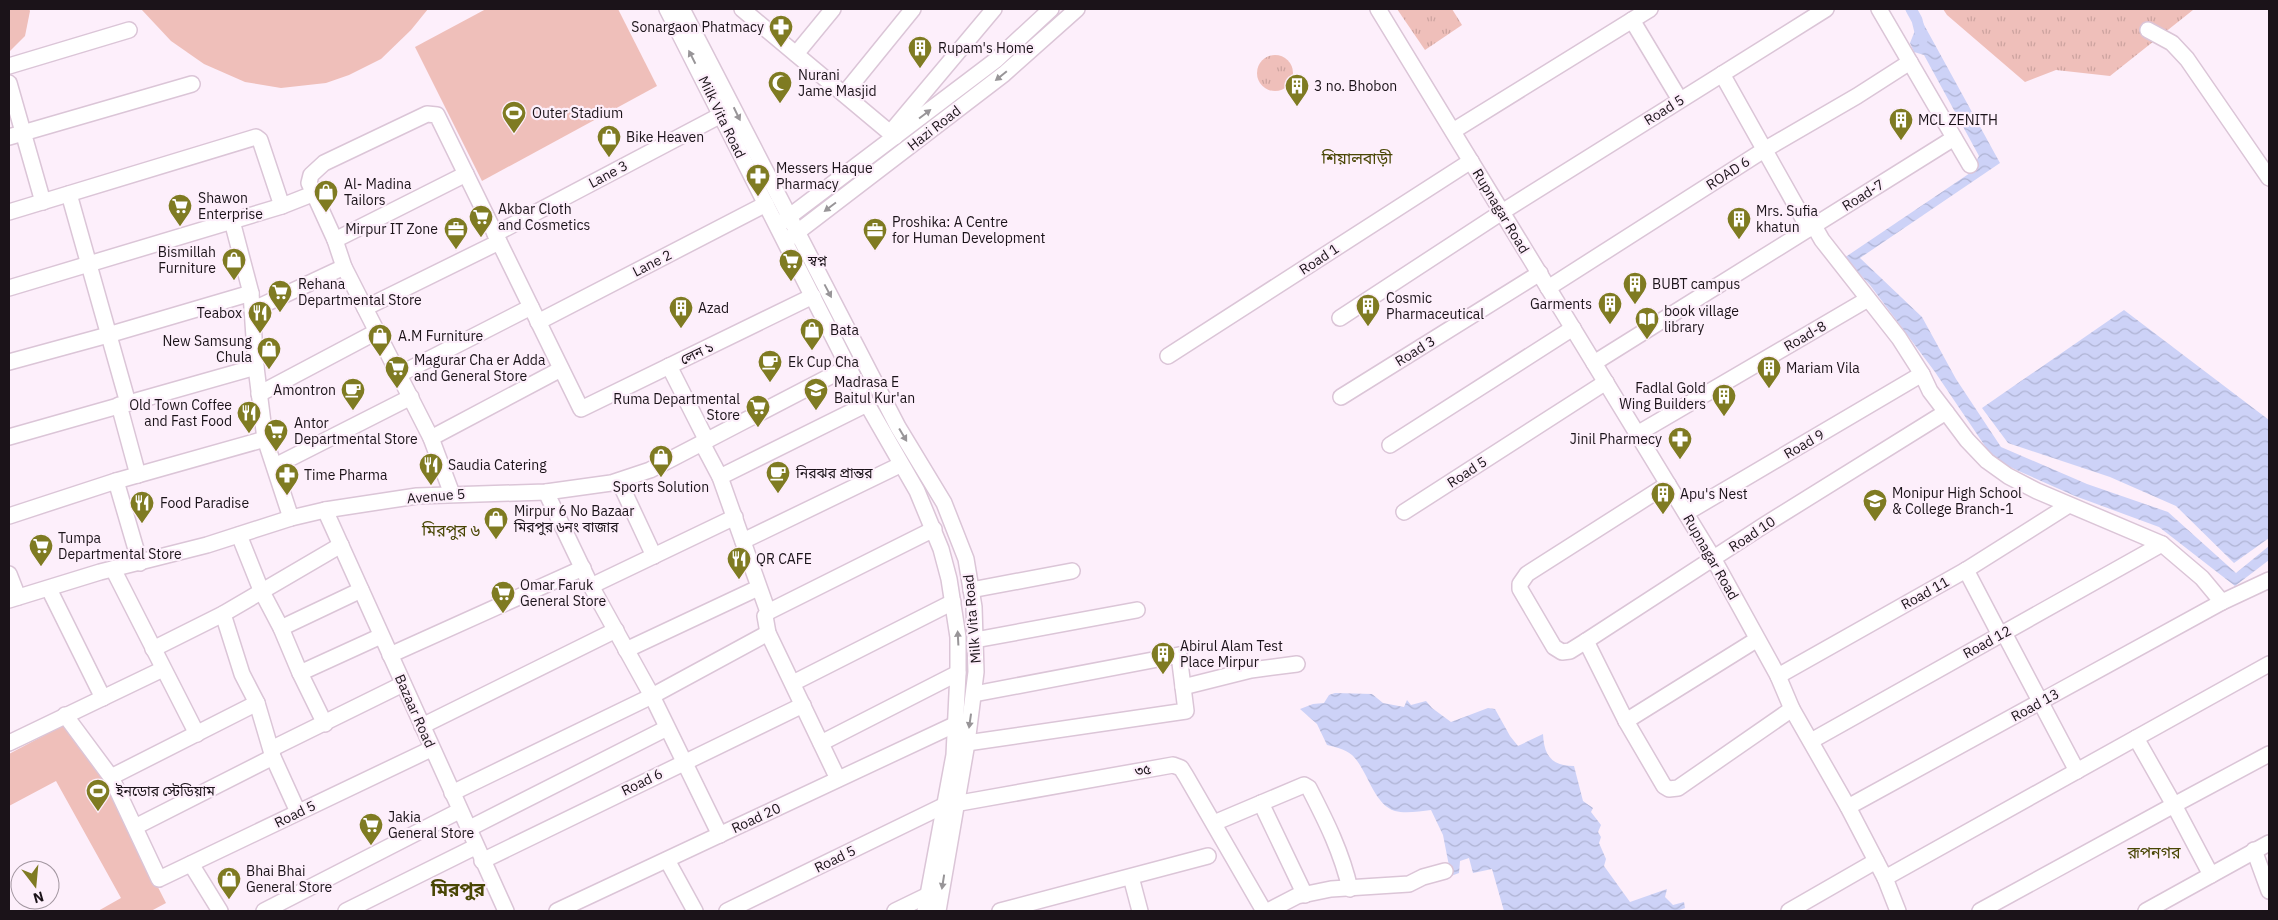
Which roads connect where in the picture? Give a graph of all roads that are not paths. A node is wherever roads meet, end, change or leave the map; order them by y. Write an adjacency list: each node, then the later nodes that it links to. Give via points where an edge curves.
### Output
1 (667, 9): 24 (street, Milk Vita Road, one-way to 1)
2 (682, 9): 42 (street, Milk Vita Road, one-way to 42, via 711,62)
3 (833, 9): 16 (street)
4 (913, 9): 22 (street)
5 (994, 9): 27 (street)
6 (1051, 9): 27 (street, Hazi Road, one-way to 6, via 996,60)
7 (1378, 9): 25 (street, Rupnagar Road)
8 (1650, 9): 13 (street)
9 (1826, 9): 19 (street, Road 5)
10 (1879, 9): 17 (street)
11 (747, 10): 16 (street)
12 (1067, 12): 44 (street, Hazi Road, one-way to 44, via 1004,74)
13 (1632, 20): 23 (street); 25 (street)
14 (129, 30): 18 (street)
15 (2148, 30): 33 (street, via 2172,43 2187,59)
16 (796, 54): 22 (street)
17 (1910, 62): 28 (street); 29 (street, ROAD 6)
18 (9, 66)
19 (1722, 74): 23 (street, Road 5); 29 (street)
20 (9, 83): 26 (street)
21 (192, 84): 26 (street)
22 (844, 94): 27 (street)
23 (1680, 100): 40 (street, Road 5)
24 (721, 114): 37 (street, Milk Vita Road); 45 (street, Lane 3)
25 (1453, 131): 30 (street, Rupnagar Road)
26 (16, 135): 36 (street)
27 (893, 135): 42 (street, Hazi Road)
28 (1954, 138): 31 (street); 43 (street, Road-7)
29 (1764, 150): 43 (street); 51 (street, ROAD 6)
30 (1471, 161): 40 (street, Rupnagar Road); 63 (street, Road 1)
31 (1970, 165)
32 (466, 174): 34 (street, via 437,115 427,114 324,163 311,175 309,183); 45 (street); 46 (street)
33 (2269, 178)
34 (315, 193): 38 (street); 46 (street)
35 (68, 194): 36 (street); 38 (street, via 256,137 260,140); 47 (street)
36 (43, 202): 39 (street)
37 (766, 204): 42 (street, Milk Vita Road); 59 (street, Lane 2)
38 (282, 206): 41 (street)
39 (9, 212)
40 (1502, 212): 49 (street, Rupnagar Road); 58 (street, Road 5)
41 (232, 221): 47 (street); 52 (street)
42 (783, 221): 44 (street, Milk Vita Road)
43 (1811, 227): 54 (street); 65 (street, Road-7)
44 (791, 236): 53 (street, Milk Vita Road); 120 (street, Milk Vita Road, one-way to 120, via 944,503 966,559)
45 (497, 238): 55 (street); 56 (street, Lane 3)
46 (335, 240): 48 (street)
47 (89, 264): 50 (street); 62 (street)
48 (344, 267): 56 (street); 57 (street)
49 (1540, 274): 51 (street, Rupnagar Road); 75 (street, Road 3)
50 (9, 288)
51 (1548, 288): 60 (street, Rupnagar Road)
52 (251, 293): 57 (street); 62 (street)
53 (813, 296): 66 (street, লেন ১); 68 (street, Milk Vita Road)
54 (1868, 299): 71 (street); 79 (street, Road-8)
55 (531, 307): 59 (street); 70 (street)
56 (365, 308): 61 (street)
57 (252, 310): 67 (street)
58 (1340, 318)
59 (538, 322): 69 (street)
60 (1573, 328): 65 (street, Rupnagar Road); 84 (street)
61 (376, 332): 70 (street); 73 (street)
62 (108, 335): 64 (street); 76 (street)
63 (1168, 356)
64 (9, 362)
65 (1594, 363): 72 (street, Rupnagar Road)
66 (669, 366): 69 (street, লেন ১, via 581,409); 83 (street)
67 (256, 367): 73 (street); 76 (street)
68 (848, 367): 77 (street, Milk Vita Road); 83 (street, Avenue 5)
69 (561, 369): 81 (street)
70 (400, 374): 74 (street)
71 (1922, 374): 78 (street); 97 (street, Road 9)
72 (1606, 382): 79 (street, Rupnagar Road); 96 (street, Road 5)
73 (259, 394): 82 (street)
74 (411, 397): 81 (street); 86 (street)
75 (1341, 398)
76 (123, 404): 80 (street); 87 (street)
77 (867, 404): 85 (street, Milk Vita Road); 88 (street)
78 (1946, 412): 94 (street, via 1987,461 2008,476); 107 (street, Road 10)
79 (1637, 434): 91 (street, Rupnagar Road)
80 (9, 437)
81 (430, 438): 93 (street)
82 (264, 439): 86 (street); 87 (street)
83 (704, 442): 88 (street); 89 (street, Avenue 5, via 650,470)
84 (1390, 445)
85 (900, 465): 101 (street, Milk Vita Road, via 917,491); 103 (street)
86 (275, 466): 100 (street)
87 (138, 475): 90 (street)
88 (720, 477): 99 (street)
89 (619, 481): 92 (street, Avenue 5); 106 (street)
90 (116, 482): 98 (street); 108 (street)
91 (1668, 484): 97 (street, Rupnagar Road); 134 (street, Road 10, via 1527,574 1520,584 1554,647 1562,652 1570,651)
92 (546, 492): 93 (street, Avenue 5); 109 (street)
93 (452, 494): 95 (street, Avenue 5)
94 (2069, 505): 104 (street); 111 (street, Road 11)
95 (325, 510): 100 (street, Avenue 5); 105 (street, Bazaar Road)
96 (1404, 512)
97 (1686, 513): 107 (street, Rupnagar Road)
98 (9, 516)
99 (735, 517): 103 (street); 106 (street)
100 (292, 518): 102 (street, Avenue 5)
101 (934, 529): 122 (street, Milk Vita Road); 125 (street)
102 (239, 535): 108 (street, Avenue 5); 118 (street)
103 (743, 541): 116 (street)
104 (2162, 544): 123 (street, via 2202,578); 130 (street, Road 12)
105 (341, 545): 118 (street); 119 (street, Bazaar Road)
106 (654, 556): 115 (street)
107 (1713, 558): 133 (street, Rupnagar Road); 134 (street, Road 10)
108 (140, 563): 110 (street, Avenue 5)
109 (583, 568): 115 (street); 137 (street)
110 (113, 569): 117 (street, Avenue 5); 135 (street)
111 (1966, 570): 130 (street); 143 (street, Road 11)
112 (1072, 571): 120 (street)
113 (9, 574): 121 (street)
114 (2269, 580): 123 (street, Road 13)
115 (591, 586): 128 (street)
116 (758, 588): 125 (street); 136 (street)
117 (49, 589): 121 (street, Avenue 5); 149 (street)
118 (261, 590): 126 (street); 127 (street)
119 (361, 590): 127 (street); 131 (street, Bazaar Road)
120 (971, 590): 132 (street, Milk Vita Road)
121 (13, 599)
122 (953, 602): 142 (street, Milk Vita Road, one-way to 122, via 958,637); 145 (street)
123 (2222, 602): 150 (street, Road 13)
124 (1138, 610): 132 (street)
125 (768, 612): 129 (street, via 765,616)
126 (223, 614): 135 (street); 151 (street, via 242,674)
127 (281, 628): 141 (street)
128 (616, 630): 136 (street); 158 (street)
129 (768, 633): 145 (street); 148 (street)
130 (2002, 634): 150 (street); 162 (street, Road 12)
131 (381, 636): 137 (street, Bazaar Road); 141 (street)
132 (975, 640): 147 (street, Milk Vita Road)
133 (1756, 640): 143 (street, Rupnagar Road); 155 (street)
134 (1586, 641): 155 (street)
135 (153, 649): 140 (street)
136 (626, 650): 148 (street)
137 (390, 655): 144 (street, Bazaar Road)
138 (1297, 664): 146 (street, via 1250,670)
139 (2269, 664): 161 (street)
140 (164, 669): 149 (street); 160 (street)
141 (300, 673): 156 (street)
142 (958, 673): 157 (street, Milk Vita Road); 164 (street)
143 (1778, 676): 153 (street, Rupnagar Road)
144 (402, 684): 156 (street); 158 (street, Bazaar Road)
145 (793, 684): 152 (street)
146 (1183, 687): 147 (street, via 1179,655); 165 (street, via 1186,711)
147 (974, 694): 165 (street, Milk Vita Road, one-way to 165)
148 (652, 696): 159 (street); 173 (street)
149 (103, 698): 154 (street)
150 (2040, 702): 170 (street); 177 (street, Road 13)
151 (257, 703): 160 (street); 167 (street)
152 (803, 704): 164 (street); 169 (street, Road 6)
153 (1792, 709): 155 (street, via 1678,788 1669,789 1664,786); 162 (street, Rupnagar Road)
154 (65, 715): 163 (street); 171 (street)
155 (1626, 722)
156 (325, 724): 167 (street)
157 (954, 725): 172 (street, Road 20); 175 (street, Milk Vita Road)
158 (422, 726): 166 (street, Bazaar Road)
159 (668, 728): 169 (street); 182 (street)
160 (197, 734): 171 (street)
161 (2136, 738): 170 (street); 176 (street)
162 (1811, 741): 177 (street, Rupnagar Road)
163 (9, 743)
164 (821, 743): 172 (street)
165 (967, 743): 175 (street, Milk Vita Road)
166 (431, 749): 173 (street, Bazaar Road); 179 (street, Road 5)
167 (272, 753): 179 (street); 181 (street)
168 (2269, 754): 176 (street)
169 (684, 762): 183 (street); 189 (street, Road 6)
170 (2077, 770): 195 (street)
171 (111, 777): 181 (street)
172 (838, 779): 183 (street, Road 20)
173 (452, 793): 178 (street, Bazaar Road)
174 (1261, 803): 180 (street); 196 (street, via 1304,785 1309,788 1344,862); 199 (street)
175 (950, 804): 180 (street, ৩৫, via 1173,765 1181,768); 198 (street, Milk Vita Road); 207 (street, Road 5); 210 (street, Milk Vita Road, one-way to 210)
176 (2174, 805): 193 (street); 217 (street)
177 (1848, 807): 190 (street, Rupnagar Road)
178 (459, 811): 182 (street, Bazaar Road); 202 (street)
179 (298, 812): 191 (street, Road 5)
180 (1214, 823): 213 (street, ৩৫)
181 (135, 827): 191 (street, Road 5, via 159,879)
182 (468, 829): 185 (street, Bazaar Road)
183 (720, 835): 188 (street, Road 20)
184 (2269, 842): 186 (street)
185 (475, 847): 189 (street, Bazaar Road); 203 (street)
186 (2254, 850): 193 (street); 197 (street)
187 (1208, 856): 194 (street)
188 (667, 860): 205 (street, Road 20); 206 (street)
189 (482, 861): 204 (street, Bazaar Road)
190 (1876, 861): 195 (street, Rupnagar Road); 215 (street)
191 (191, 864): 201 (street)
192 (1445, 871): 196 (street, via 1409,884)
193 (2211, 875): 218 (street)
194 (1131, 877): 200 (street); 212 (street)
195 (1885, 878): 216 (street, Rupnagar Road)
196 (1350, 889): 199 (street, via 1331,889)
197 (2269, 891)
198 (928, 895): 208 (street); 209 (street, Milk Vita Road)
199 (1305, 895): 214 (street)
200 (1032, 907): 211 (street)
201 (220, 911)
202 (264, 911)
203 (346, 911)
204 (506, 911)
205 (557, 911)
206 (695, 911)
207 (728, 911)
208 (895, 911)
209 (925, 911)
210 (938, 911)
211 (1000, 911)
212 (1140, 911)
213 (1264, 911)
214 (1268, 911)
215 (1788, 911)
216 (1898, 911)
217 (1980, 911)
218 (2146, 911)

